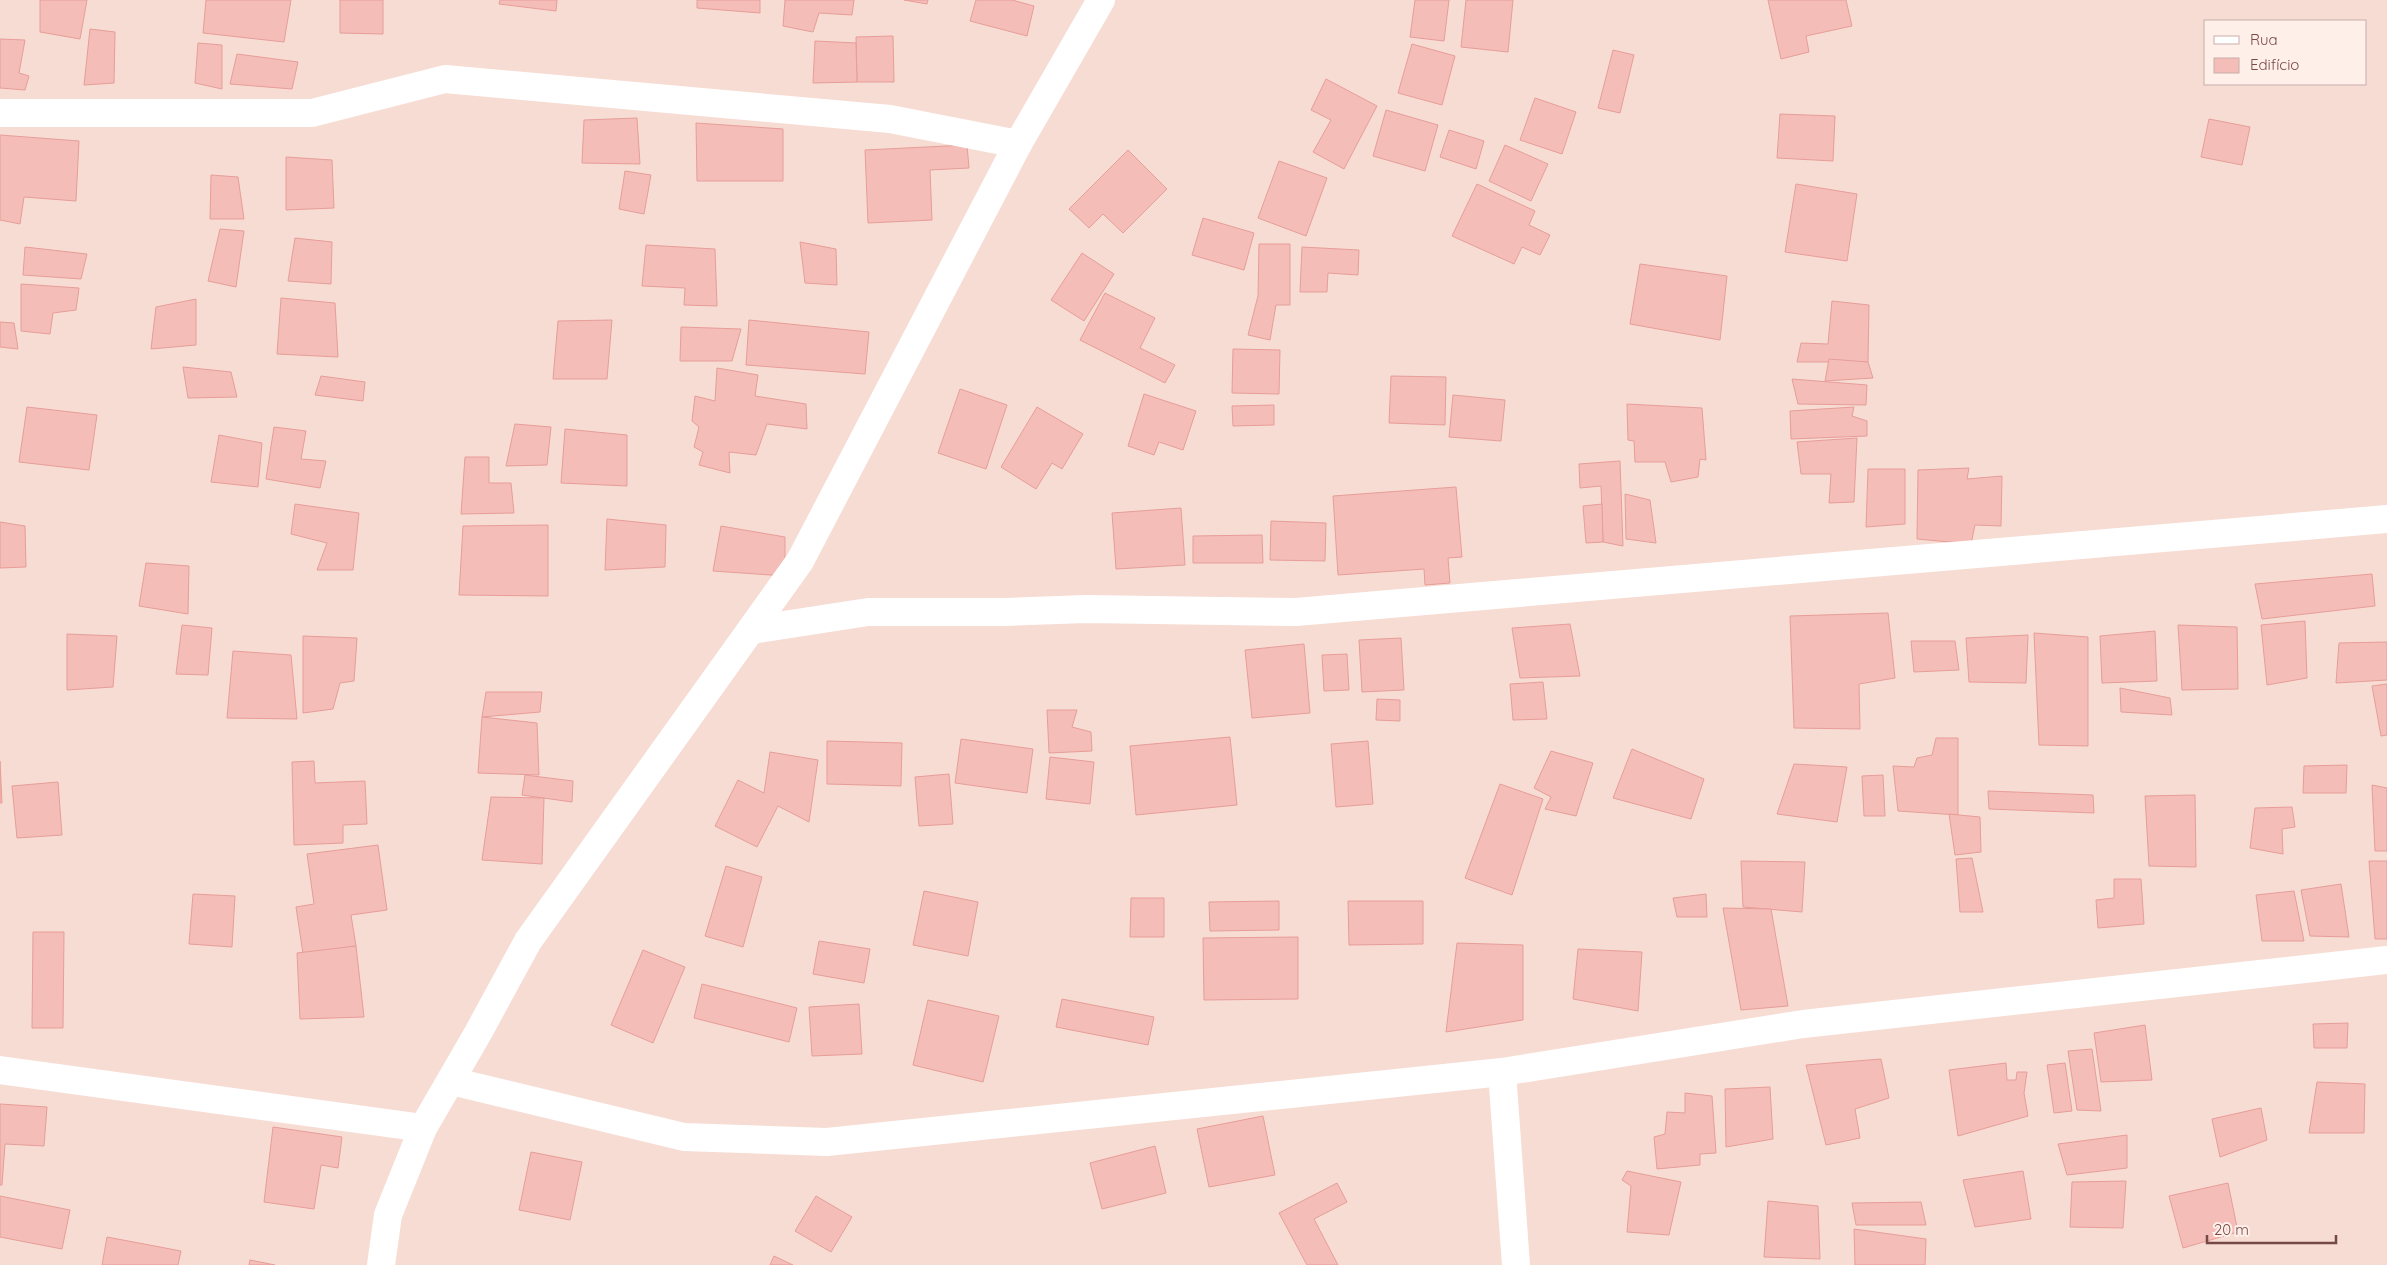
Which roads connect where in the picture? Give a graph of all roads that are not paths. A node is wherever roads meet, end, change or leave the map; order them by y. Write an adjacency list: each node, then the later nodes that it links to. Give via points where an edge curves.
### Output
1 (1101, 0): 3 (street)
2 (0, 114): 3 (street, via 312,113 445,79 890,119)
3 (1018, 144): 5 (street, via 800,561)
4 (2387, 519): 5 (street, via 1296,612 1086,609 868,612)
5 (752, 630): 9 (street, via 528,941)
6 (2387, 960): 8 (street, via 1803,1024)
7 (0, 1070): 10 (street)
8 (1502, 1072): 9 (street, via 827,1142 684,1137); 12 (street)
9 (451, 1081): 10 (street)
10 (422, 1128): 11 (street, via 388,1215)
11 (381, 1265)
12 (1516, 1265)

